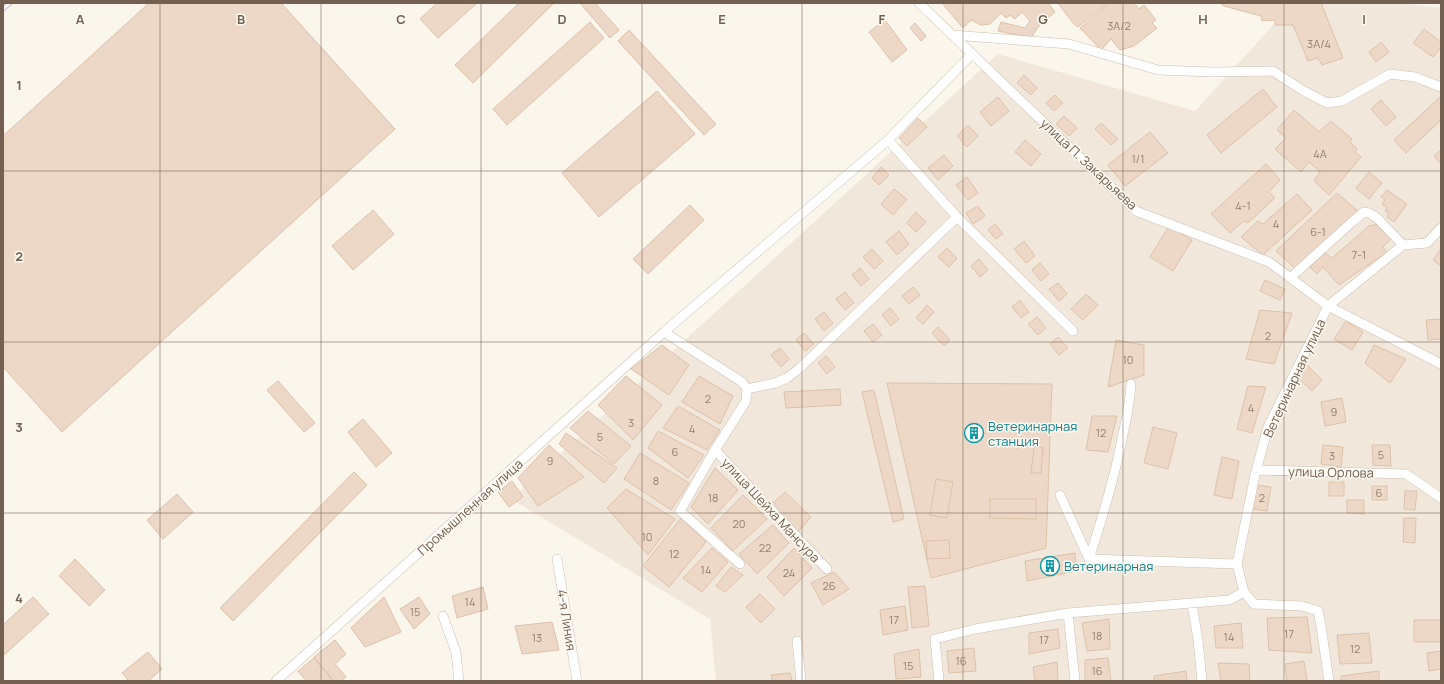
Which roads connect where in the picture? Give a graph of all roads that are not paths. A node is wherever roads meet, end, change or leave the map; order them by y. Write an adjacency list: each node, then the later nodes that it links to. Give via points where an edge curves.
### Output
1 (919, 3): 2 (street, улица П. Закарьяева)
2 (952, 35): 3 (street, улица П. Закарьяева); 4 (street, via 1069,44 1158,70 1273,70 1327,103 1342,101 1390,74 1415,77)
3 (972, 54): 5 (street, Промышленная улица); 9 (street, улица П. Закарьяева, via 1136,210 1269,262)
4 (1441, 87)
5 (888, 140): 6 (street); 12 (street, Промышленная улица)
6 (957, 217): 11 (street); 15 (street, via 800,368 775,383)
7 (1441, 228): 8 (street, via 1427,243)
8 (1402, 245): 9 (street, via 1377,218 1364,212); 10 (street)
9 (1290, 278): 10 (street, улица П. Закарьяева)
10 (1328, 306): 13 (street, Ветеринарная улица); 17 (street, Ветеринарная улица, via 1268,427)
11 (1073, 330)
12 (664, 332): 15 (street, via 742,382); 30 (street, Промышленная улица)
13 (1439, 362)
14 (1131, 384): 20 (street, via 1118,460)
15 (747, 389): 16 (street, улица Шейха Мансура, via 746,401)
16 (715, 450): 22 (street, улица Шейха Мансура, via 680,511); 24 (street, улица Шейха Мансура)
17 (1256, 470): 19 (street, улица Орлова, via 1406,474); 23 (street, Ветеринарная улица)
18 (1060, 495): 20 (street)
19 (1441, 498)
20 (1089, 558): 23 (street)
21 (557, 559): 32 (street, 4-я Линия)
22 (740, 564)
23 (1238, 564): 25 (street)
24 (827, 569)
25 (1244, 592): 26 (street, via 1229,600); 37 (street, via 1254,604 1302,606 1318,611)
26 (1192, 604): 27 (street); 36 (street)
27 (1068, 613): 34 (street, via 975,629 935,639); 35 (street)
28 (443, 616): 31 (street, via 456,652)
29 (797, 641): 33 (street)
30 (276, 681)
31 (459, 681)
32 (577, 681)
33 (801, 681)
34 (939, 681)
35 (1075, 681)
36 (1202, 681)
37 (1329, 681)

